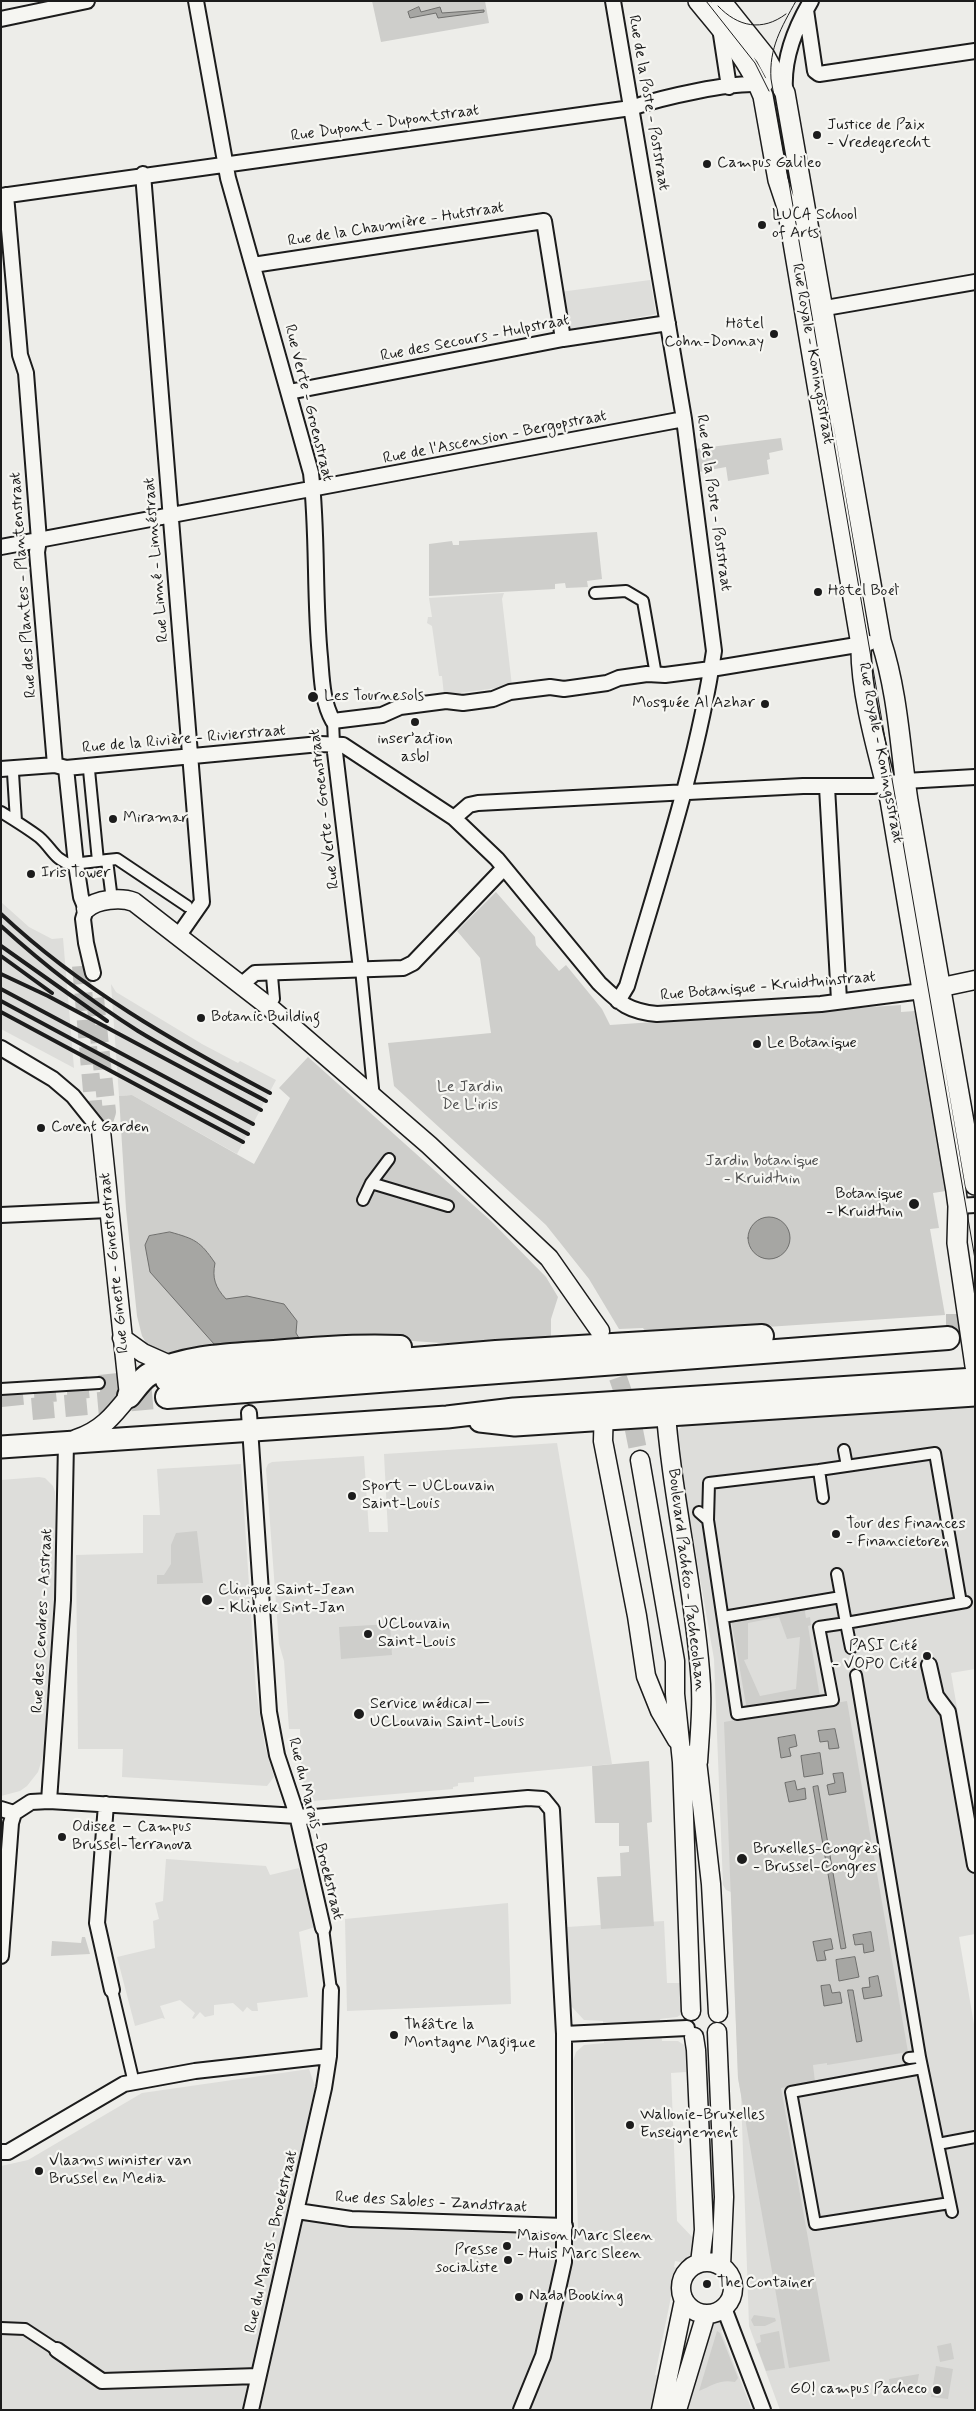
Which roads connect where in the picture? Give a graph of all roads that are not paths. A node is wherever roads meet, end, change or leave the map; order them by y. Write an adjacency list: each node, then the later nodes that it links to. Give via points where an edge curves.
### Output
1 (87, 1): 7 (street)
2 (196, 1): 13 (street, Rue Verte - Groenstraat)
3 (613, 1): 12 (street, Rue de la Poste - Poststraat)
4 (698, 1): 8 (main road)
5 (721, 1): 10 (main road, via 765,56)
6 (808, 5): 9 (street, via 815,71 819,74); 10 (street)
7 (1, 20)
8 (720, 28): 10 (main road, via 750,66); 11 (street)
9 (975, 51)
10 (774, 86): 11 (street, Rue Dupont - Dupontstraat); 18 (main road, Rue Royale - Koningsstraat); 18 (main road, Rue Royale - Koningsstraat, via 763,96 778,180)
11 (729, 87): 12 (street, Rue Dupont - Dupontstraat)
12 (631, 108): 13 (street, Rue Dupont - Dupontstraat); 19 (street, Rue de la Poste - Poststraat)
13 (226, 163): 14 (street, Rue Dupont - Dupontstraat); 16 (street, Rue Verte - Groenstraat)
14 (143, 174): 15 (street, Rue Dupont - Dupontstraat); 24 (street, Rue Linné - Linnéstraat)
15 (4, 195): 25 (street, Rue des Plantes - Plantenstraat, via 20,355 26,373)
16 (253, 266): 20 (street, Rue de la Chaumière - Hutstraat, via 544,221); 21 (street, Rue Verte - Groenstraat)
17 (975, 282): 18 (street)
18 (814, 310): 28 (main road, Rue Royale - Koningsstraat); 29 (main road, Rue Royale - Koningsstraat)
19 (668, 323): 20 (street, Rue des Secours - Hulpstraat); 22 (street, Rue de la Poste - Poststraat)
20 (563, 339): 21 (street, Rue des Secours - Hulpstraat)
21 (290, 392): 23 (street, Rue Verte - Groenstraat)
22 (684, 420): 23 (street, Rue de l'Ascension - Bergopstraat); 30 (street, Rue de la Poste - Poststraat, via 714,652)
23 (313, 490): 24 (street, Rue de l'Ascension - Bergopstraat); 32 (street, Rue Verte - Groenstraat, via 318,632 325,705)
24 (171, 514): 25 (street, Rue de l'Ascension - Bergopstraat); 34 (street, Rue Linné - Linnéstraat)
25 (39, 540): 26 (street, Rue de l'Ascension - Bergopstraat); 35 (street, Rue des Plantes - Plantenstraat, via 37,552)
26 (1, 547)
27 (594, 593): 31 (street, via 626,591 643,601)
28 (881, 641): 29 (street); 39 (main road, Rue Royale - Koningsstraat, via 887,657)
29 (861, 645): 30 (street); 40 (main road, Rue Royale - Koningsstraat, via 860,662)
30 (711, 669): 31 (street); 42 (street, Rue de la Poste - Poststraat)
31 (656, 675): 32 (street, via 619,678 607,683 564,689 550,686 463,703 446,701 400,707 382,714)
32 (332, 721): 33 (street, Rue Verte - Groenstraat)
33 (334, 744): 34 (street, Rue de la Rivière - Rivierstraat); 44 (street, Rue Botanique - Kruidtuinstraat, via 343,745); 52 (street, Rue Verte - Groenstraat)
34 (191, 756): 35 (street, Rue de la Rivière - Rivierstraat); 51 (street, Rue Linné - Linnéstraat, via 202,902)
35 (60, 767): 37 (street, Rue de la Rivière - Rivierstraat); 50 (street, Rue des Plantes - Plantenstraat, via 81,897)
36 (89, 770): 46 (street)
37 (7, 771): 45 (street)
38 (975, 777): 39 (street)
39 (905, 781): 40 (street); 57 (main road, Rue Royale - Koningsstraat)
40 (886, 784): 41 (street); 57 (main road, Rue Royale - Koningsstraat)
41 (827, 787): 42 (street); 59 (street)
42 (683, 793): 44 (street, via 478,803 469,804); 60 (street, Rue de la Poste - Poststraat, via 627,986)
43 (1, 812): 45 (street)
44 (454, 818): 47 (street, Rue Botanique - Kruidtuinstraat)
45 (16, 821): 46 (street, via 48,845 61,862)
46 (102, 861): 48 (street); 49 (street, via 117,859)
47 (504, 869): 52 (street, via 413,963 403,968); 60 (street, Rue Botanique - Kruidtuinstraat, via 599,984)
48 (111, 892)
49 (188, 906)
50 (86, 909): 51 (street, via 95,904 128,900); 53 (street, via 83,920)
51 (179, 935): 56 (street)
52 (361, 969): 56 (street, via 255,973); 62 (street)
53 (87, 970)
54 (272, 976): 58 (street)
55 (975, 980): 57 (street)
56 (242, 985): 62 (street)
57 (931, 989): 59 (street, Rue Botanique - Kruidtuinstraat); 66 (main road, Rue Royale - Koningsstraat); 69 (main road, Rue Royale - Koningsstraat)
58 (274, 999)
59 (839, 1000): 60 (street, Rue Botanique - Kruidtuinstraat, via 821,1004 657,1014 634,1011)
60 (618, 1001)
61 (1, 1048): 63 (street, via 73,1096)
62 (374, 1098): 72 (street, via 430,1145 549,1258)
63 (102, 1131): 70 (street, Rue Gineste - Ginestestraat)
64 (390, 1160): 65 (street)
65 (371, 1183): 67 (street); 68 (street)
66 (975, 1185)
67 (363, 1200)
68 (448, 1206)
69 (966, 1206): 74 (main road, Rue Royale - Koningsstraat, via 957,1242)
70 (108, 1210): 71 (street); 73 (street, Rue Gineste - Ginestestraat)
71 (1, 1215)
72 (600, 1331)
73 (122, 1338): 76 (street, via 143,1353); 80 (street, Rue Gineste - Ginestestraat)
74 (975, 1366)
75 (975, 1379): 81 (main road)
76 (168, 1381): 76 (highway, via 947,1332 496,1352); 80 (highway, via 148,1375)
77 (99, 1383): 78 (street)
78 (1, 1388)
79 (975, 1395): 81 (main road)
80 (129, 1396): 84 (street)
81 (666, 1407): 82 (main road); 105 (street, Boulevard Pachéco - Pachecolaan, via 670,1460 700,1672 702,1711)
82 (603, 1411): 83 (main road, via 516,1425 447,1417); 104 (street, Boulevard Pachéco - Pachecolaan, via 603,1441 648,1685)
83 (250, 1421): 84 (main road); 109 (street, Rue du Marais - Broekstraat, via 269,1712 277,1755)
84 (109, 1430): 85 (main road)
85 (66, 1442): 86 (main road); 106 (street, Rue des Cendres - Asstraat, via 63,1600)
86 (1, 1447)
87 (846, 1451): 89 (street)
88 (640, 1460): 101 (street, Boulevard Pachéco - Pachecolaan)
89 (847, 1466): 90 (street); 98 (street, via 935,1453 964,1602)
90 (819, 1470): 91 (street); 93 (street, via 709,1483)
91 (823, 1498)
92 (699, 1512): 93 (street)
93 (708, 1520): 96 (street)
94 (837, 1574): 95 (street)
95 (841, 1597): 96 (street); 98 (street)
96 (723, 1617): 99 (street, via 737,1714 744,1716 832,1700)
97 (810, 1621): 99 (street)
98 (846, 1623): 99 (street); 100 (street)
99 (820, 1627)
100 (851, 1648)
101 (675, 1661): 104 (street, Boulevard Pachéco - Pachecolaan); 105 (street, Boulevard Pachéco - Pachecolaan)
102 (929, 1665): 110 (street, via 936,1696 948,1712)
103 (856, 1675): 120 (street)
104 (681, 1747): 116 (street, Boulevard Pachéco - Pachecolaan)
105 (698, 1762): 115 (street, Boulevard Pachéco - Pachecolaan, via 711,1884)
106 (49, 1801): 107 (street); 108 (street, via 31,1802)
107 (106, 1804): 109 (street); 113 (street, via 97,1923)
108 (8, 1811): 112 (street, via 11,1823)
109 (297, 1815): 111 (street, Rue du Marais - Broekstraat); 118 (street, via 318,1817 543,1799 552,1810)
110 (975, 1865)
111 (323, 1928): 114 (street, Rue du Marais - Broekstraat)
112 (1, 1956)
113 (112, 1990): 123 (street)
114 (331, 1990): 119 (street, Rue du Marais - Broekstraat)
115 (718, 2013): 116 (street, via 705,2005); 117 (street, Boulevard Pachéco - Pachecolaan, via 721,2024)
116 (690, 2025): 117 (street, via 709,2039); 118 (street); 129 (street, Boulevard Pachéco - Pachecolaan, via 696,2050 704,2230)
117 (717, 2032): 130 (street, via 724,2197)
118 (564, 2034): 128 (street)
119 (329, 2056): 123 (street, via 195,2071); 127 (street, Rue du Marais - Broekstraat)
120 (920, 2057): 121 (street); 122 (street)
121 (909, 2058)
122 (922, 2068): 125 (street); 125 (street, via 791,2092 815,2224 951,2207)
123 (134, 2083): 126 (street, via 124,2084 8,2152)
124 (975, 2137): 125 (street)
125 (938, 2144)
126 (1, 2152)
127 (297, 2211): 128 (street, Rue des Sables - Zandstraat, via 351,2219); 136 (street, Rue du Marais - Broekstraat)
128 (565, 2226): 138 (street, via 564,2262 550,2334)
129 (700, 2263): 130 (street, via 707,2261); 131 (street, via 683,2277)
130 (721, 2266): 132 (street, via 734,2285 730,2301)
131 (684, 2300): 133 (street, via 693,2310); 139 (street)
132 (724, 2308): 133 (street); 141 (street)
133 (706, 2314): 140 (street)
134 (1, 2328): 135 (street, via 25,2329)
135 (57, 2350): 136 (street, via 102,2381)
136 (258, 2376): 137 (street, Rue du Marais - Broekstraat)
137 (251, 2410)
138 (521, 2410)
139 (661, 2410)
140 (677, 2410)
141 (763, 2410)

